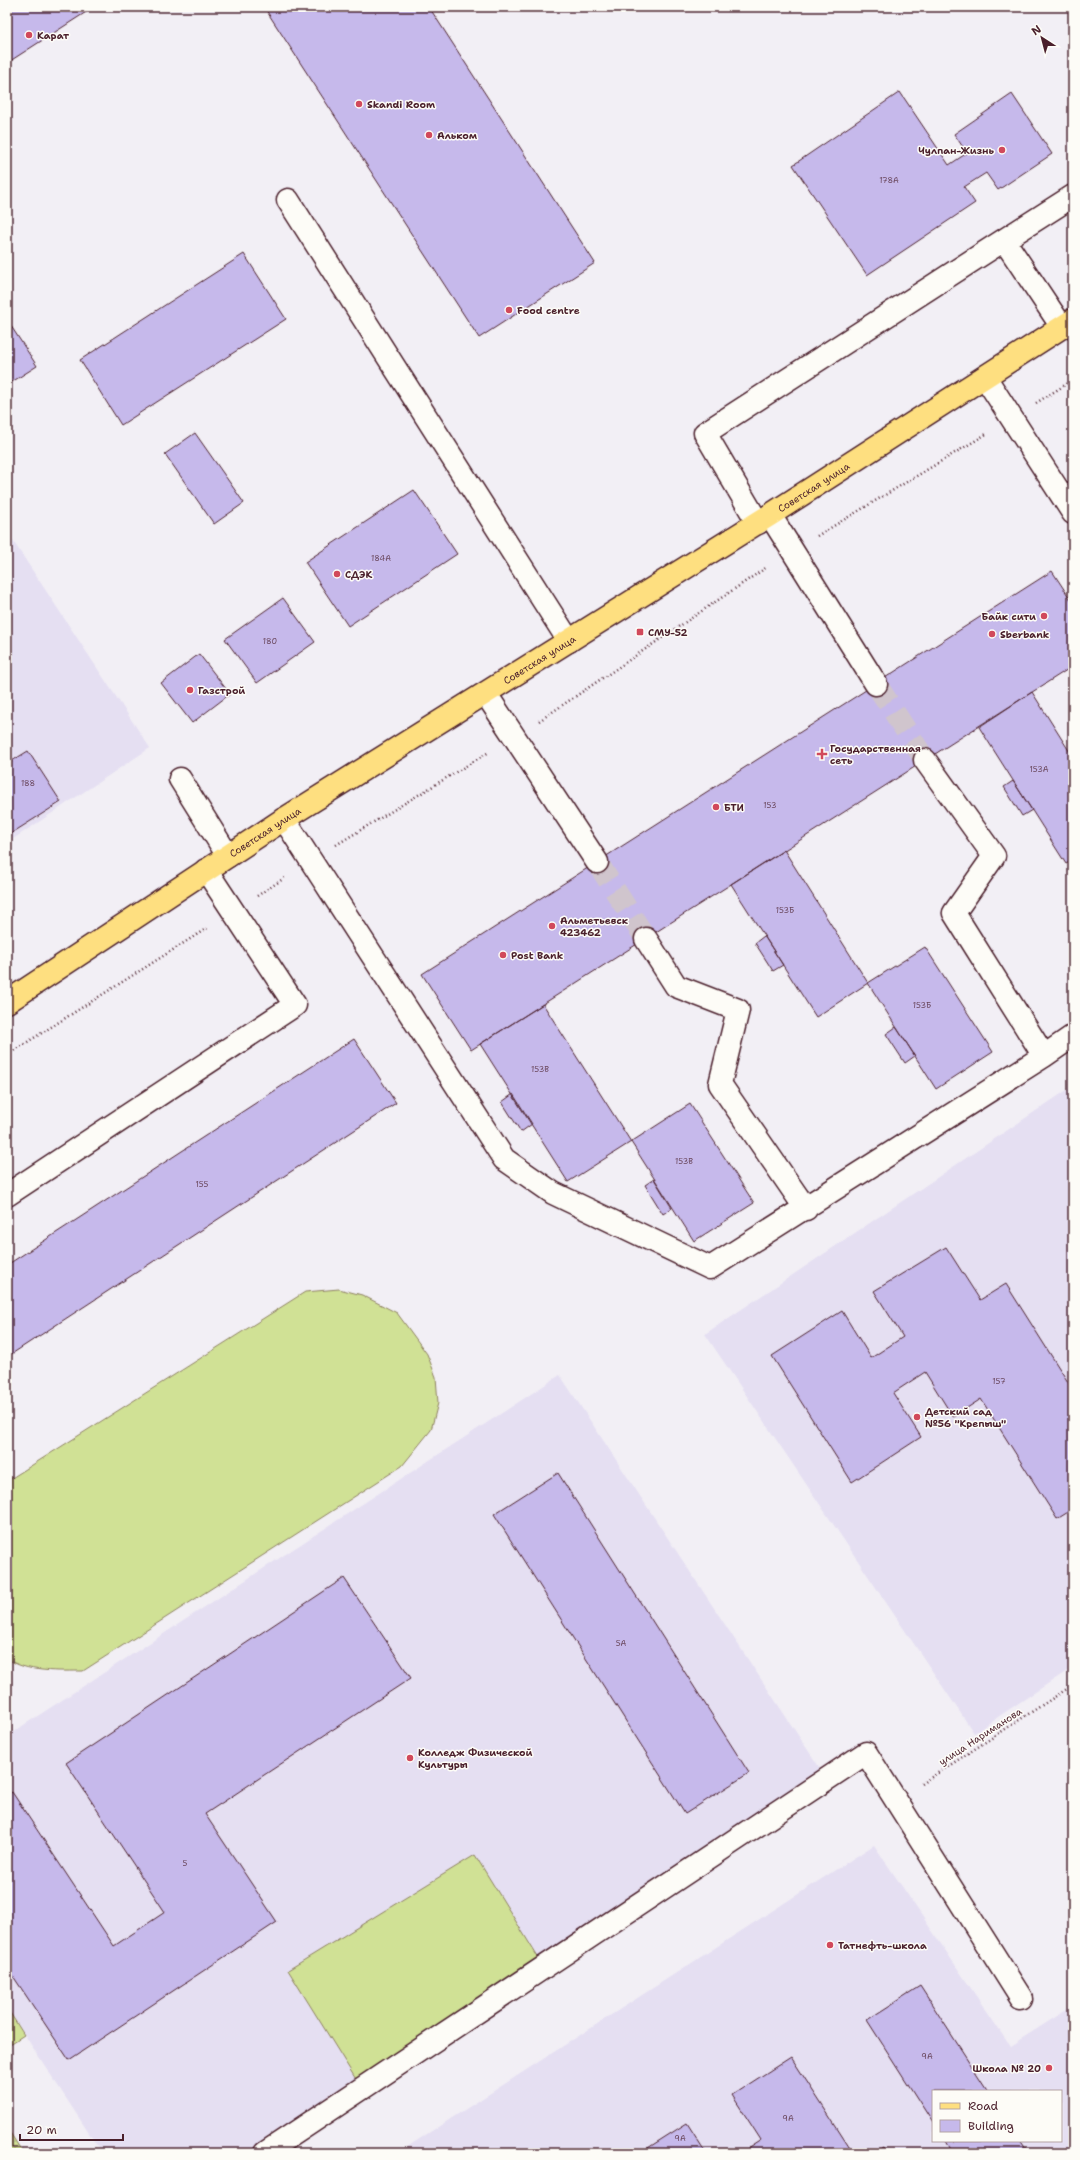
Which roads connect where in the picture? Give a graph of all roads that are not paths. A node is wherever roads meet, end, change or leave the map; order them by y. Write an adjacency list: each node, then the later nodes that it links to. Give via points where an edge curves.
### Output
1 (1073, 196): 3 (lane)
2 (288, 200): 8 (lane)
3 (1004, 240): 4 (lane); 7 (lane, via 705,434)
4 (1067, 324): 5 (main road, Советская улица)
5 (985, 376): 6 (lane); 7 (main road, Советская улица)
6 (1072, 509)
7 (764, 519): 8 (main road, Советская улица); 9 (lane, via 792,551)
8 (569, 641): 10 (main road, Советская улица)
9 (876, 684)
10 (486, 694): 13 (main road, Советская улица); 15 (lane)
11 (925, 760): 20 (lane, via 994,856 954,914)
12 (180, 778): 14 (lane)
13 (284, 819): 14 (main road, Советская улица); 22 (lane, via 504,1159 553,1193 710,1268)
14 (228, 856): 16 (main road, Советская улица)
15 (597, 862)
16 (206, 870): 18 (main road, Советская улица); 21 (lane, via 295,1005)
17 (646, 938): 22 (lane, via 676,986 738,1010 720,1084)
18 (7, 1002)
19 (1073, 1036): 20 (lane)
20 (1044, 1056): 22 (lane)
21 (7, 1195)
22 (806, 1208)
23 (1021, 1998): 24 (lane, via 866,1753)
24 (265, 2153)

